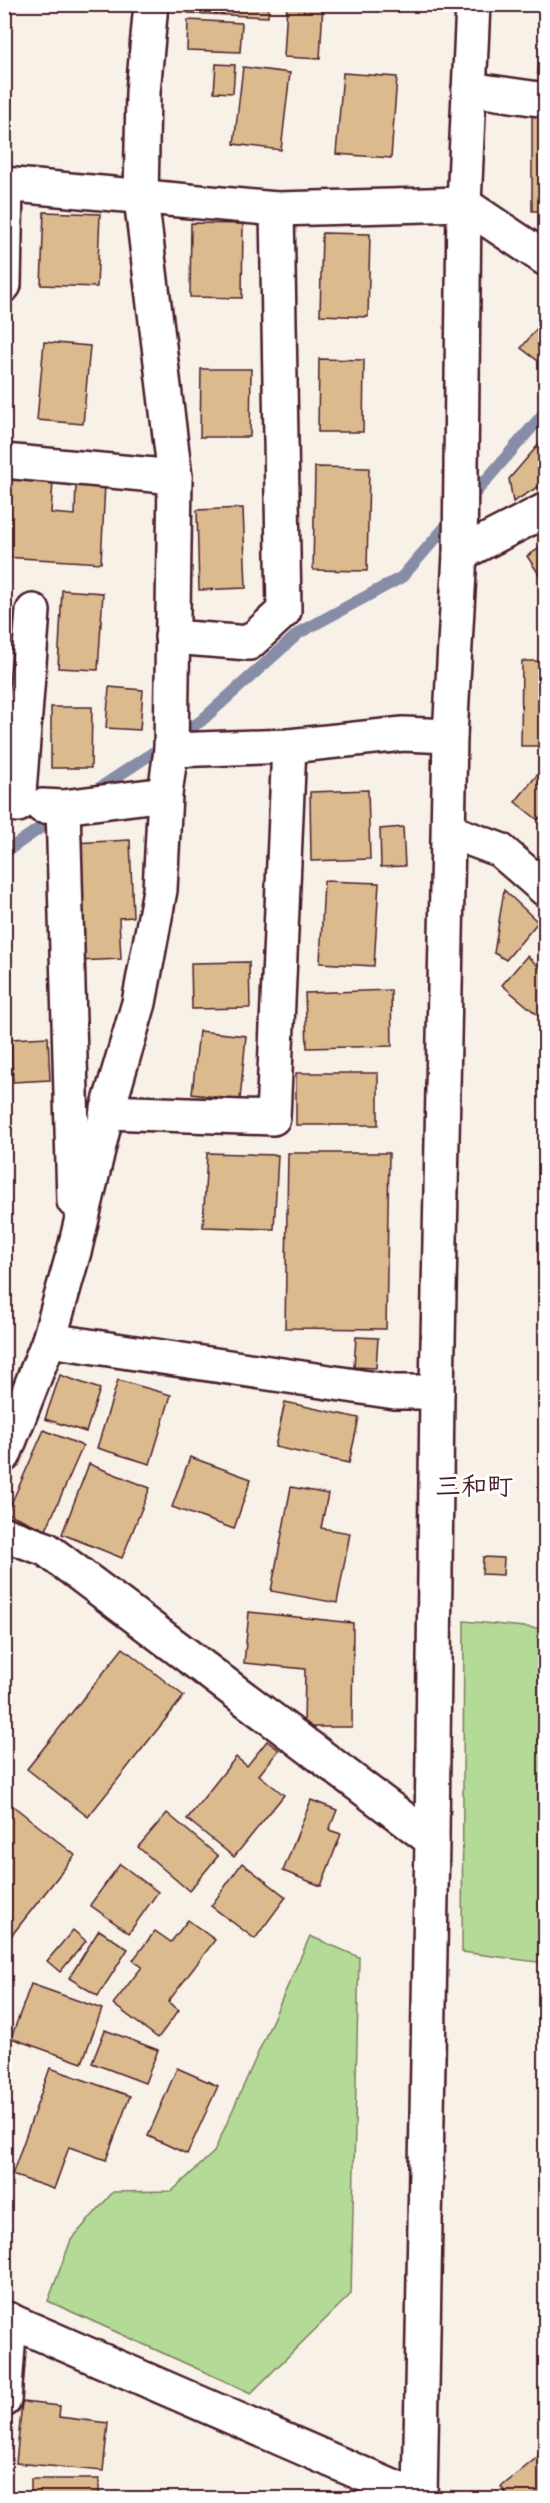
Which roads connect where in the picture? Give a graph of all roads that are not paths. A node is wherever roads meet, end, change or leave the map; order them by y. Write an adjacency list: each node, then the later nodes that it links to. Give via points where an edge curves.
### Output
1 (151, 4): 6 (street, via 143,92)
2 (473, 4): 3 (street)
3 (469, 89): 4 (street); 7 (street)
4 (546, 100)
5 (5, 184): 6 (street); 10 (street)
6 (141, 198): 8 (street); 12 (street)
7 (464, 204): 8 (street); 9 (street); 14 (street)
8 (277, 208): 16 (street, via 284,610 249,643)
9 (546, 259)
10 (4, 285)
11 (4, 461): 12 (street)
12 (175, 477): 16 (street)
13 (546, 510): 14 (street)
14 (460, 554): 17 (street)
15 (33, 611): 21 (street)
16 (172, 637): 19 (street)
17 (450, 736): 18 (street, via 404,734); 23 (street)
18 (289, 746): 19 (street); 25 (street, via 273,1118)
19 (171, 750): 20 (street)
20 (165, 794): 22 (street); 25 (street, via 156,913 139,1003)
21 (11, 806): 22 (street)
22 (63, 807): 26 (street)
23 (449, 831): 24 (street, via 500,850); 28 (street)
24 (546, 890)
25 (107, 1112): 26 (street)
26 (75, 1248): 27 (street)
27 (49, 1340): 28 (street, via 395,1392); 29 (street)
28 (436, 1392): 31 (street)
29 (4, 1455)
30 (4, 1534): 31 (street, via 46,1549)
31 (432, 1840): 34 (street)
32 (7, 2319): 33 (street); 34 (street)
33 (4, 2400)
34 (419, 2499)

